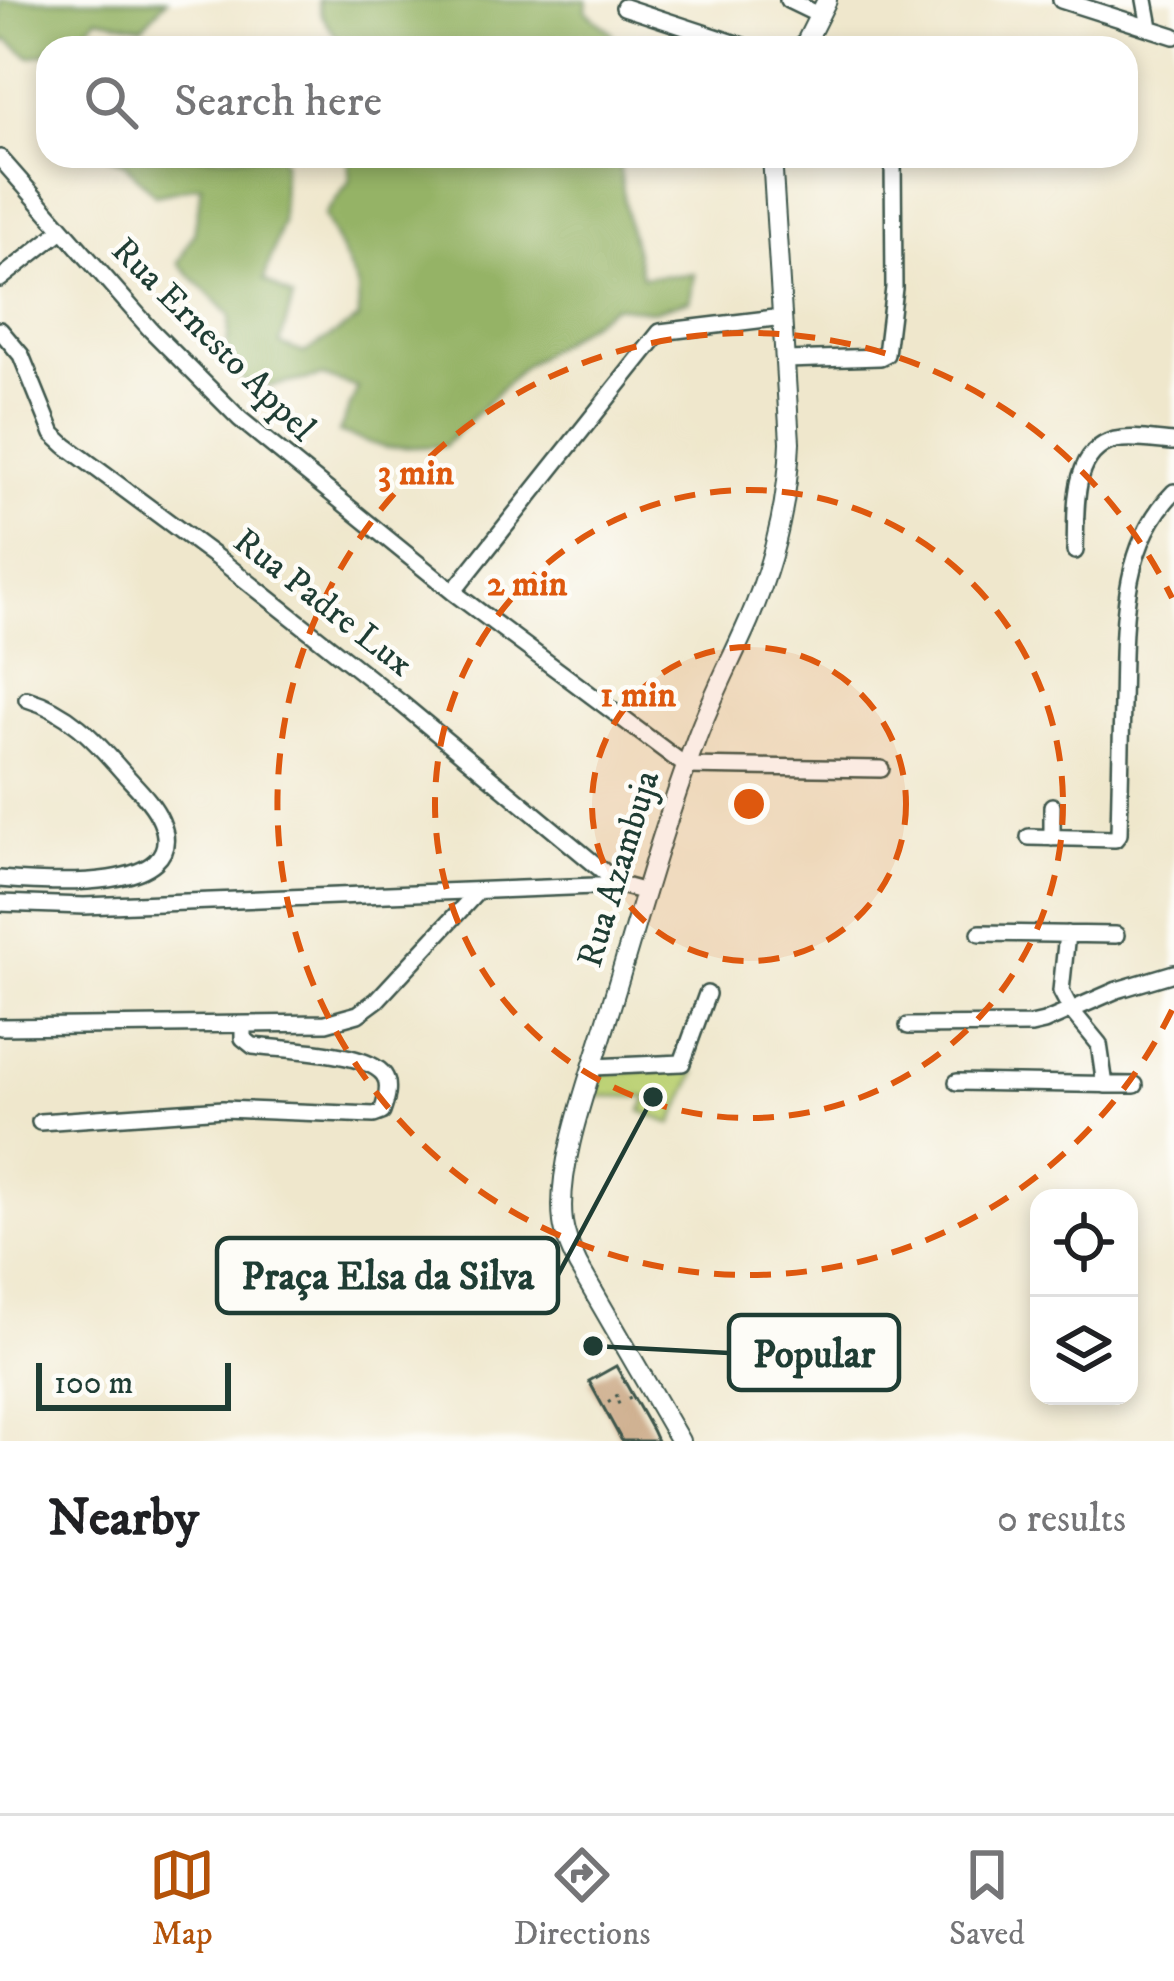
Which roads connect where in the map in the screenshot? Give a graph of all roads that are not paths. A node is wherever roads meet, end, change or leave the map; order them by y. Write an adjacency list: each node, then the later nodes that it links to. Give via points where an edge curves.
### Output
1 (788, 0): 5 (street)
2 (1061, 0): 6 (street)
3 (1145, 0): 6 (street)
4 (624, 8): 7 (street)
5 (823, 8): 8 (main road)
6 (1150, 27): 9 (street)
7 (712, 36)
8 (809, 36)
9 (1174, 36)
10 (0, 158): 13 (street, Rua Ernesto Appel)
11 (773, 168): 15 (main road, Rua Azambuja)
12 (893, 168): 17 (street, via 886,354)
13 (62, 230): 14 (street); 21 (street, Rua Ernesto Appel, via 240,419)
14 (0, 279)
15 (783, 317): 17 (main road, Rua Azambuja); 21 (street, via 660,332)
16 (0, 330): 29 (street, Rua Padre Lux, via 66,446 402,704)
17 (786, 360): 23 (main road, Rua Azambuja, via 783,509 757,600)
18 (1174, 442): 20 (street, via 1118,440 1095,451 1082,471)
19 (1174, 492): 27 (street, via 1155,513 1131,573 1119,834)
20 (1075, 551)
21 (452, 592): 23 (street, Rua Ernesto Appel)
22 (27, 700): 28 (street, via 62,713 97,744 156,810 166,840 154,863 131,875)
23 (686, 766): 24 (street); 31 (main road, Rua Azambuja)
24 (880, 769)
25 (1052, 806): 27 (street)
26 (1029, 837): 27 (street)
27 (1052, 838)
28 (0, 879)
29 (620, 885): 30 (street); 31 (street, Rua Padre Lux)
30 (478, 891): 32 (street); 39 (street, via 358,1014)
31 (646, 892): 42 (main road, Rua Azambuja)
32 (0, 903)
33 (980, 934): 34 (street)
34 (1067, 934): 35 (street); 38 (street, via 1061,982)
35 (1116, 934)
36 (1174, 973): 38 (street)
37 (707, 994): 42 (street, via 682,1064)
38 (1071, 1010): 40 (street, via 1031,1024); 44 (street, via 1100,1044)
39 (243, 1025): 41 (street); 46 (street, via 253,1046 368,1063 388,1084 382,1112 223,1109)
40 (908, 1026)
41 (0, 1027)
42 (593, 1067): 47 (main road, Rua Azambuja, via 566,1175 563,1223 592,1293)
43 (958, 1082): 44 (street)
44 (1105, 1085): 45 (street)
45 (1135, 1085)
46 (40, 1122)
47 (680, 1441)

